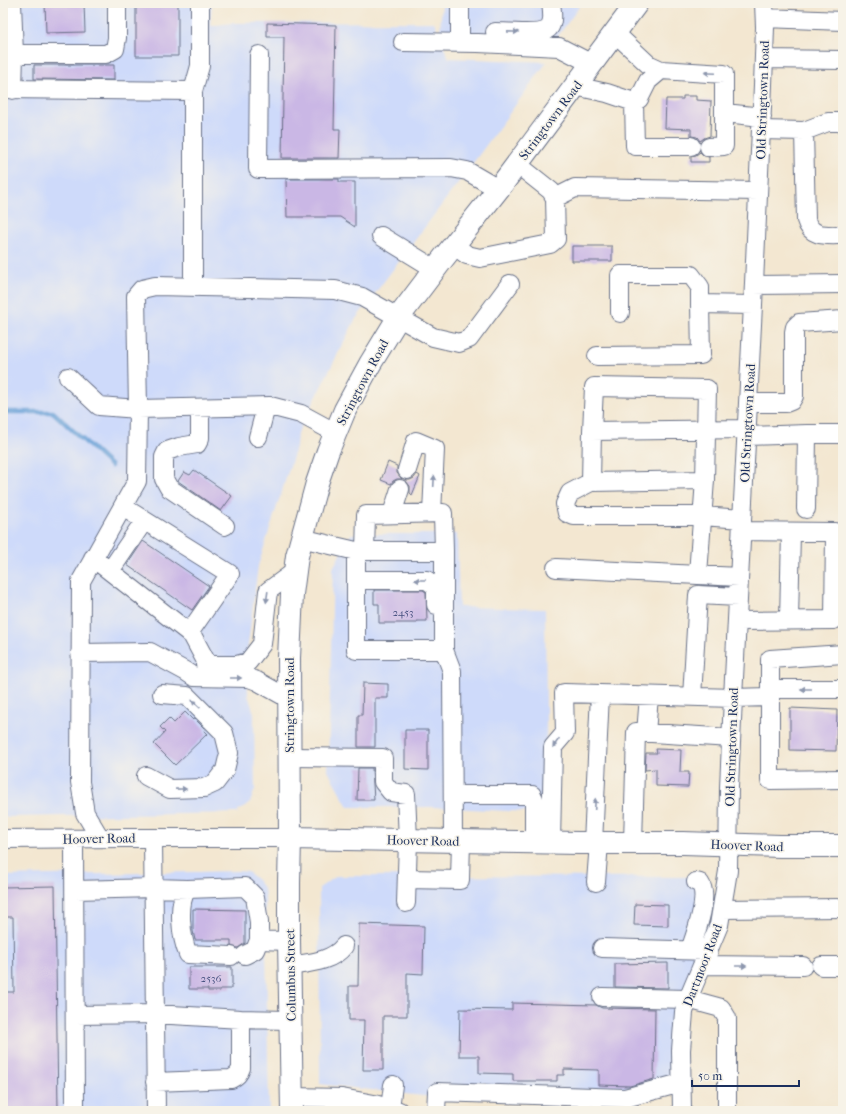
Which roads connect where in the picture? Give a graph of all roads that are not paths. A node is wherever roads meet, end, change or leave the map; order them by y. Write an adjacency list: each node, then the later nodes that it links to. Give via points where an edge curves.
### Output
1 (12, 3): 12 (street)
2 (117, 3): 12 (street, via 115,49 106,54)
3 (200, 3): 20 (street, via 200,66)
4 (460, 3): 10 (street)
5 (551, 3): 10 (street, one-way to 5, via 546,31 552,20)
6 (637, 3): 9 (main road, Stringtown Road)
7 (764, 11): 8 (street); 14 (street, Old Stringtown Road)
8 (843, 20)
9 (615, 33): 16 (main road, Stringtown Road); 17 (street, via 648,64)
10 (460, 37): 11 (street); 16 (street, via 478,43 559,47)
11 (403, 42)
12 (8, 54): 19 (street)
13 (260, 55): 29 (street, via 258,169 451,168 467,171)
14 (764, 59): 15 (street); 24 (street, Old Stringtown Road)
15 (843, 60)
16 (592, 64): 18 (main road, Stringtown Road)
17 (660, 70): 21 (street, via 648,81 639,99); 22 (street, one-way to 17, via 724,74)
18 (575, 86): 21 (street); 28 (main road, Stringtown Road)
19 (8, 90): 20 (street)
20 (194, 90): 39 (street)
21 (634, 102): 26 (street, via 635,146)
22 (725, 114): 24 (street); 27 (street, via 724,146)
23 (843, 122): 25 (street, via 828,122)
24 (761, 123): 25 (street); 30 (street, Old Stringtown Road)
25 (804, 131): 32 (street, via 808,227 821,235)
26 (691, 146)
27 (710, 147)
28 (518, 164): 29 (main road, Stringtown Road); 31 (street, via 551,191)
29 (498, 189): 34 (main road, Stringtown Road)
30 (758, 191): 31 (street, via 575,188); 38 (street, Old Stringtown Road)
31 (555, 198): 34 (street, via 556,239 550,244 480,258 467,255)
32 (843, 235)
33 (380, 236): 35 (street)
34 (454, 245): 35 (main road, Stringtown Road)
35 (435, 269): 43 (main road, Stringtown Road)
36 (510, 284): 43 (street, via 469,339 458,343 433,337)
37 (843, 284): 38 (street)
38 (754, 285): 41 (street, Old Stringtown Road)
39 (192, 287): 43 (street, via 335,290 362,298); 50 (street, via 155,286 142,289 136,296)
40 (700, 304): 41 (street); 42 (street, via 700,288 691,275 620,275); 45 (street, via 700,355)
41 (753, 305): 47 (street, Old Stringtown Road)
42 (620, 313)
43 (398, 318): 53 (main road, Stringtown Road, via 345,410)
44 (843, 320): 47 (street, via 799,323 795,327 794,396 791,401)
45 (597, 356)
46 (68, 378): 50 (street, via 99,406)
47 (748, 403): 54 (street, Old Stringtown Road)
48 (266, 406): 49 (street); 53 (street, via 301,414); 57 (street)
49 (200, 408): 50 (street); 69 (street, via 200,438 197,444 167,450 164,457 164,479 169,488)
50 (138, 409): 62 (street, via 137,481)
51 (707, 430): 52 (street); 52 (street, via 707,389 594,387); 54 (street); 59 (street)
52 (592, 431): 60 (street)
53 (336, 433): 72 (main road, Stringtown Road, via 317,483)
54 (747, 433): 55 (street); 68 (street, Old Stringtown Road)
55 (807, 434): 56 (street); 63 (street)
56 (843, 434)
57 (258, 437)
58 (407, 470): 64 (street, one-way to 58, via 435,449 416,441)
59 (705, 480): 60 (street); 66 (street)
60 (591, 482): 66 (street, via 570,493 565,504 567,513 574,516)
61 (400, 489): 65 (street)
62 (122, 507): 67 (street); 75 (street)
63 (806, 509)
64 (432, 513): 65 (street); 74 (street, via 443,513)
65 (392, 514): 73 (street, via 366,514)
66 (702, 516): 68 (street); 79 (street)
67 (144, 521): 77 (street); 85 (street, via 230,574)
68 (742, 525): 70 (street); 80 (street, Old Stringtown Road)
69 (225, 526)
70 (791, 532): 71 (street); 83 (street)
71 (839, 532): 83 (street, via 834,620)
72 (302, 538): 73 (street); 78 (main road, Stringtown Road)
73 (360, 551): 74 (street); 81 (street)
74 (444, 551): 86 (street)
75 (93, 558): 77 (street); 87 (street, via 81,581)
76 (556, 568): 79 (street)
77 (110, 571): 85 (street)
78 (294, 572): 89 (street, one-way to 89, via 268,591 262,644 248,662 237,665); 98 (main road, Stringtown Road)
79 (698, 574): 80 (street)
80 (739, 577): 82 (street, Old Stringtown Road)
81 (356, 580): 86 (street, one-way to 81, via 436,587 427,580); 86 (street, via 356,650)
82 (738, 597): 84 (street, Old Stringtown Road); 96 (street, via 698,595)
83 (789, 620): 84 (street)
84 (737, 621): 97 (street, Old Stringtown Road)
85 (189, 633): 89 (street)
86 (440, 650): 104 (street, via 452,671)
87 (80, 653): 90 (street, via 150,652); 105 (street, via 80,782 85,813)
88 (843, 654): 92 (street, via 770,659)
89 (208, 665): 90 (street, via 194,666)
90 (185, 671): 98 (street, one-way to 98, via 194,677 249,678)
91 (843, 689): 92 (street, one-way to 92)
92 (770, 693): 97 (street); 103 (street, via 770,780)
93 (162, 694): 102 (street, one-way to 93, via 170,789 204,788 215,783 226,770 229,753 224,733 187,696)
94 (600, 694): 95 (street); 112 (street, one-way to 112, via 564,693 564,733 553,747); 113 (street, one-way to 94)
95 (649, 696): 96 (street); 99 (street)
96 (692, 697): 97 (street)
97 (733, 698): 100 (street, Old Stringtown Road)
98 (289, 700): 101 (main road, Stringtown Road)
99 (646, 733): 100 (street); 114 (street, via 636,732)
100 (731, 738): 115 (street, Old Stringtown Road)
101 (290, 757): 107 (main road, Stringtown Road); 110 (street, via 383,758 383,782 391,792 406,794)
102 (146, 776)
103 (843, 779)
104 (453, 794): 111 (street); 112 (street, via 532,795)
105 (100, 838): 106 (street, Hoover Road); 108 (street, Hoover Road)
106 (153, 838): 107 (street, Hoover Road); 120 (street)
107 (290, 838): 110 (main road, Hoover Road); 127 (main road, Columbus Street)
108 (74, 839): 109 (street, Hoover Road); 122 (street)
109 (3, 840)
110 (408, 840): 111 (main road, Hoover Road); 117 (street)
111 (457, 841): 112 (main road, Hoover Road); 117 (street, via 460,880)
112 (543, 842): 113 (main road, Hoover Road)
113 (596, 843): 114 (main road, Hoover Road); 118 (street)
114 (633, 843): 115 (main road, Hoover Road)
115 (728, 844): 116 (main road, Hoover Road); 125 (street, Dartmoor Road, via 728,872)
116 (843, 846)
117 (407, 879): 123 (street)
118 (596, 882)
119 (696, 882): 130 (street, via 703,887 703,903)
120 (154, 888): 121 (street); 122 (street); 138 (street)
121 (187, 889): 126 (street, via 245,887 255,897); 126 (street, via 181,910 183,943 188,954 238,956 256,950)
122 (75, 890): 139 (street)
123 (406, 903)
124 (843, 908): 125 (street)
125 (722, 909): 131 (street, Dartmoor Road, via 719,925)
126 (259, 940): 127 (street)
127 (289, 941): 132 (main road, Columbus Street)
128 (344, 946): 132 (street, via 335,954 314,962)
129 (602, 948): 130 (street)
130 (690, 950): 131 (street)
131 (705, 958): 133 (street, one-way to 133); 137 (street, Dartmoor Road)
132 (290, 966): 141 (main road, Columbus Street)
133 (803, 966)
134 (821, 966): 135 (street)
135 (843, 966)
136 (602, 997): 137 (street)
137 (688, 999): 143 (street, Dartmoor Road, via 682,1026); 151 (street, via 721,1008 727,1018)
138 (154, 1014): 139 (street); 140 (street); 142 (street)
139 (75, 1015): 147 (street)
140 (241, 1019): 141 (street); 142 (street, via 241,1068 236,1077)
141 (291, 1020): 145 (main road, Columbus Street)
142 (155, 1082): 148 (street)
143 (681, 1083): 149 (street, via 625,1098 437,1092); 150 (street, Dartmoor Road)
144 (392, 1085): 146 (street)
145 (292, 1104): 146 (street, via 342,1091)
146 (395, 1110)
147 (75, 1111)
148 (156, 1111)
149 (436, 1111)
150 (682, 1111)
151 (727, 1111)

